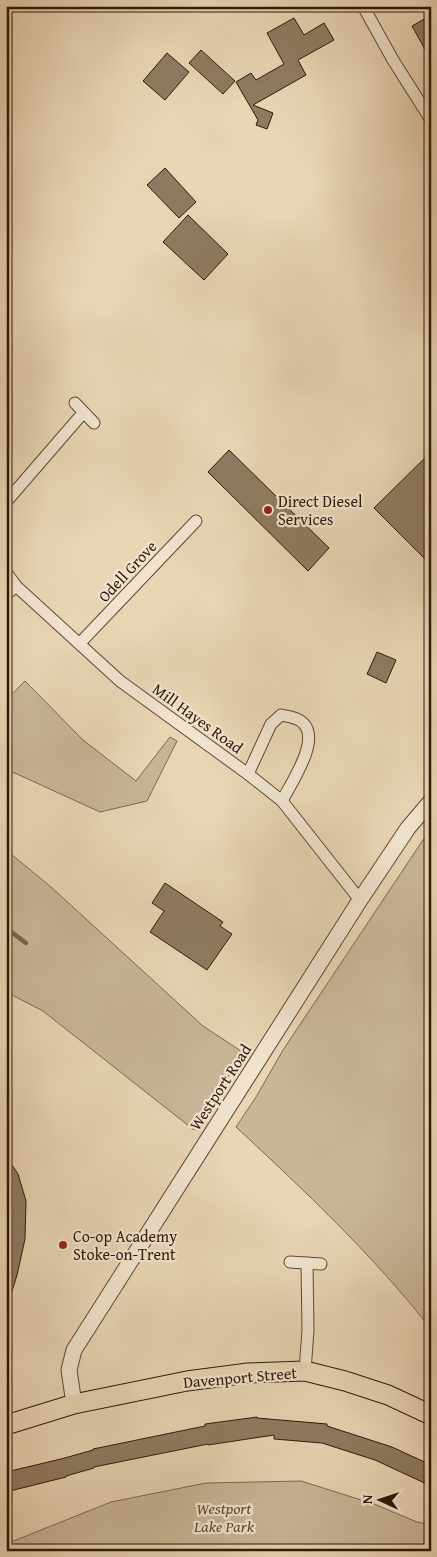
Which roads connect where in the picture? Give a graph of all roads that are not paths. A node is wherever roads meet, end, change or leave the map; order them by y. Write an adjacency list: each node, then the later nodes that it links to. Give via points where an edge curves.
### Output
1 (363, 6): 2 (street)
2 (431, 120)
3 (75, 403): 4 (street)
4 (83, 413): 5 (street); 6 (street)
5 (94, 423)
6 (6, 502)
7 (196, 521): 11 (street, Odell Grove)
8 (6, 572): 9 (street, Mill Hayes Road)
9 (16, 586): 10 (street); 11 (street, Mill Hayes Road)
10 (6, 595)
11 (80, 643): 12 (street, Mill Hayes Road, via 120,681)
12 (248, 774): 13 (street, Mill Hayes Road); 13 (street, via 271,724 281,715 304,723 309,733 309,746)
13 (282, 800): 15 (street, Mill Hayes Road)
14 (431, 802): 15 (street, Westport Road, via 408,828)
15 (360, 900): 20 (street, Westport Road, via 74,1350 69,1370)
16 (290, 1262): 17 (street)
17 (307, 1263): 18 (street); 19 (street)
18 (321, 1264)
19 (305, 1371): 20 (main road, Davenport Street, via 248,1373 187,1381); 21 (main road, Davenport Street, via 388,1395)
20 (74, 1404): 22 (main road, Davenport Street)
21 (431, 1415)
22 (6, 1426)

